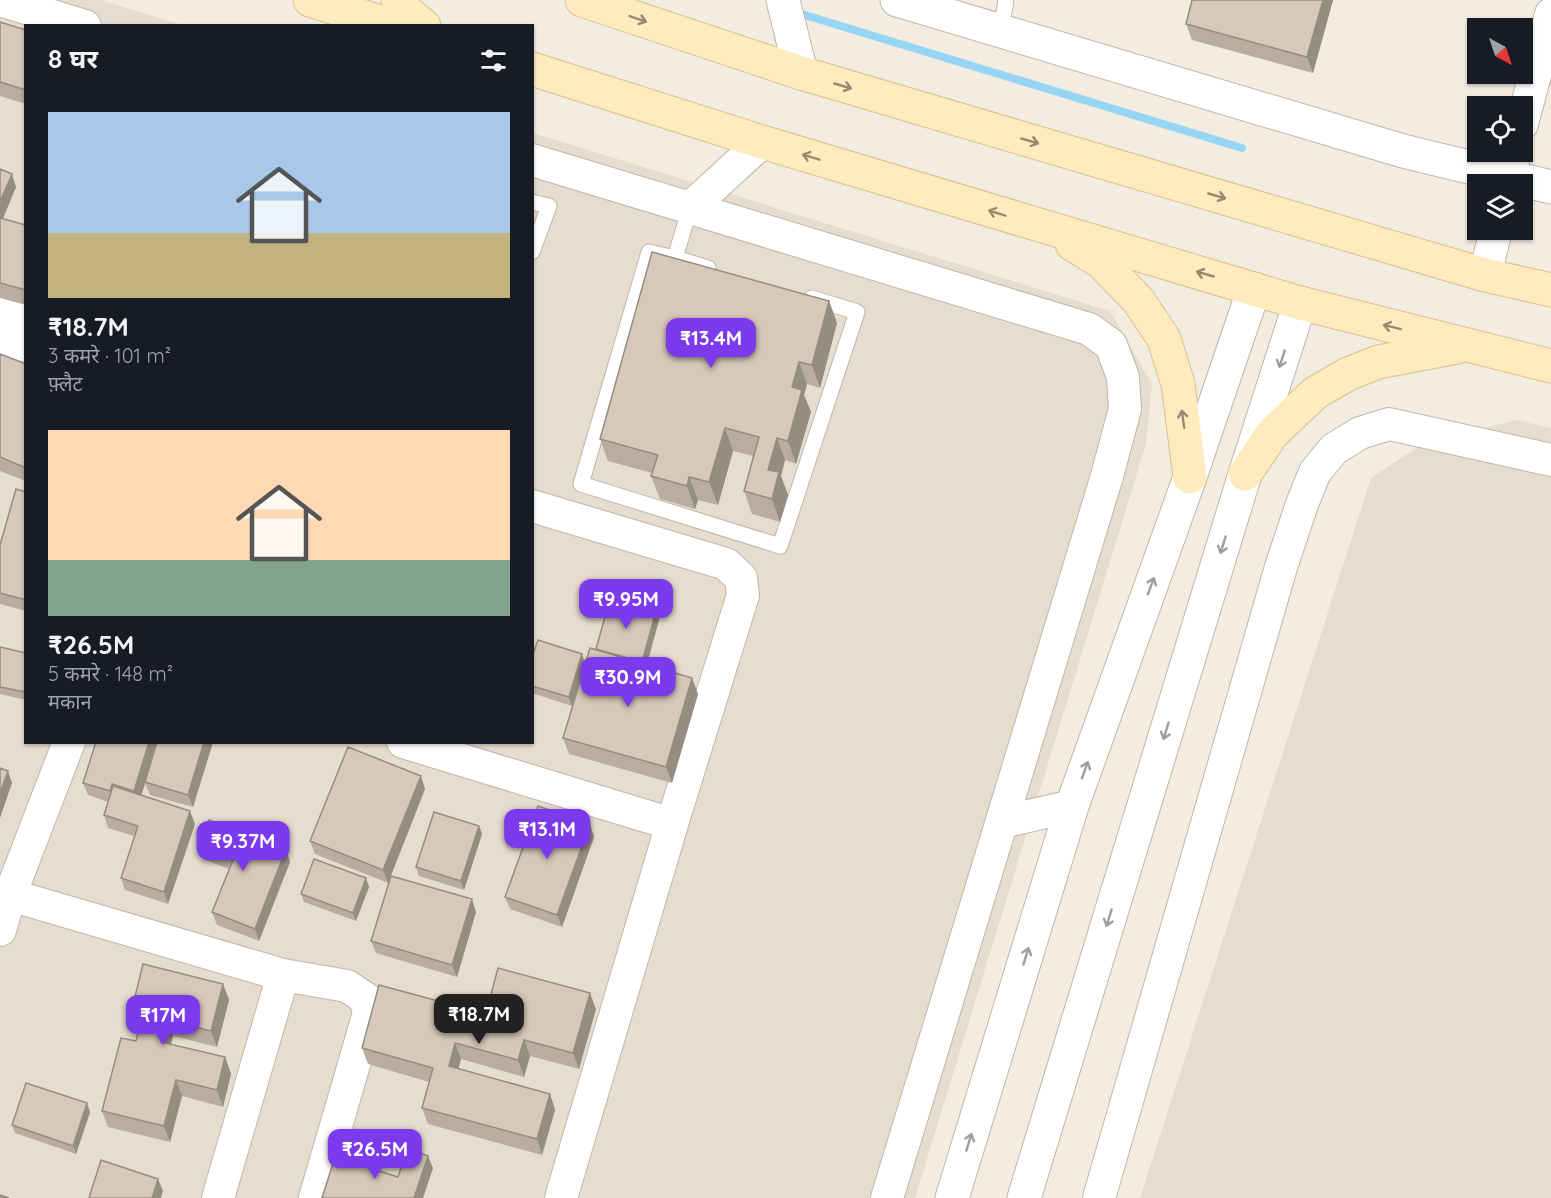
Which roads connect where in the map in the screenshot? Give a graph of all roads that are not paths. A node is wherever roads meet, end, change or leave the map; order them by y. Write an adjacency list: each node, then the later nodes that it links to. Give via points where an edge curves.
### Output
1 (0, 0): 9 (street)
2 (310, 0): 10 (main road)
3 (398, 0): 11 (main road)
4 (582, 0): 13 (main road, one-way to 13)
5 (783, 0): 13 (street)
6 (897, 0): 8 (street)
7 (1551, 15): 14 (street)
8 (1004, 16): 17 (street, via 1403,151)
9 (78, 24)
10 (387, 24)
11 (422, 24)
12 (534, 70): 15 (main road)
13 (801, 74): 26 (main road, one-way to 26)
14 (1529, 96)
15 (762, 142): 20 (street); 21 (main road, one-way to 15)
16 (534, 161): 20 (street)
17 (1510, 171): 18 (street)
18 (1551, 187)
19 (534, 202): 23 (lane, via 549,206)
20 (690, 208): 24 (lane); 44 (street, via 1089,329 1111,345 1123,377 1125,409)
21 (1045, 227): 27 (main road, one-way to 21); 39 (main road, one-way to 21, via 1178,384 1164,339 1138,300 1101,262)
22 (1494, 240): 26 (street)
23 (534, 247)
24 (675, 258): 25 (lane); 29 (lane, via 649,252 581,484 780,546 857,312)
25 (720, 272)
26 (1485, 275): 28 (main road)
27 (1254, 289): 30 (main road); 39 (street)
28 (1551, 290)
29 (800, 295)
30 (1300, 303): 35 (main road, one-way to 30); 38 (street, one-way to 38)
31 (0, 306): 32 (street)
32 (24, 312)
33 (0, 337): 34 (street)
34 (24, 345)
35 (1467, 345): 36 (main road); 38 (main road, via 1378,362 1340,378 1316,393 1272,434)
36 (1551, 366)
37 (1551, 460): 55 (street, via 1389,424 1360,433 1335,448 1315,472 1281,567)
38 (1245, 474): 54 (street, one-way to 54)
39 (1190, 477): 43 (street, one-way to 39)
40 (534, 507): 45 (street, via 726,564 741,578 743,595)
41 (68, 744): 46 (street)
42 (410, 744): 45 (street)
43 (1072, 806): 44 (street); 53 (street, one-way to 43)
44 (1002, 822): 52 (street)
45 (672, 824): 51 (street)
46 (10, 895): 47 (street); 48 (street)
47 (0, 930)
48 (283, 975): 49 (street); 50 (street, via 347,986 366,998 369,1013)
49 (218, 1198)
50 (315, 1198)
51 (561, 1198)
52 (887, 1198)
53 (952, 1198)
54 (1023, 1198)
55 (1099, 1198)

